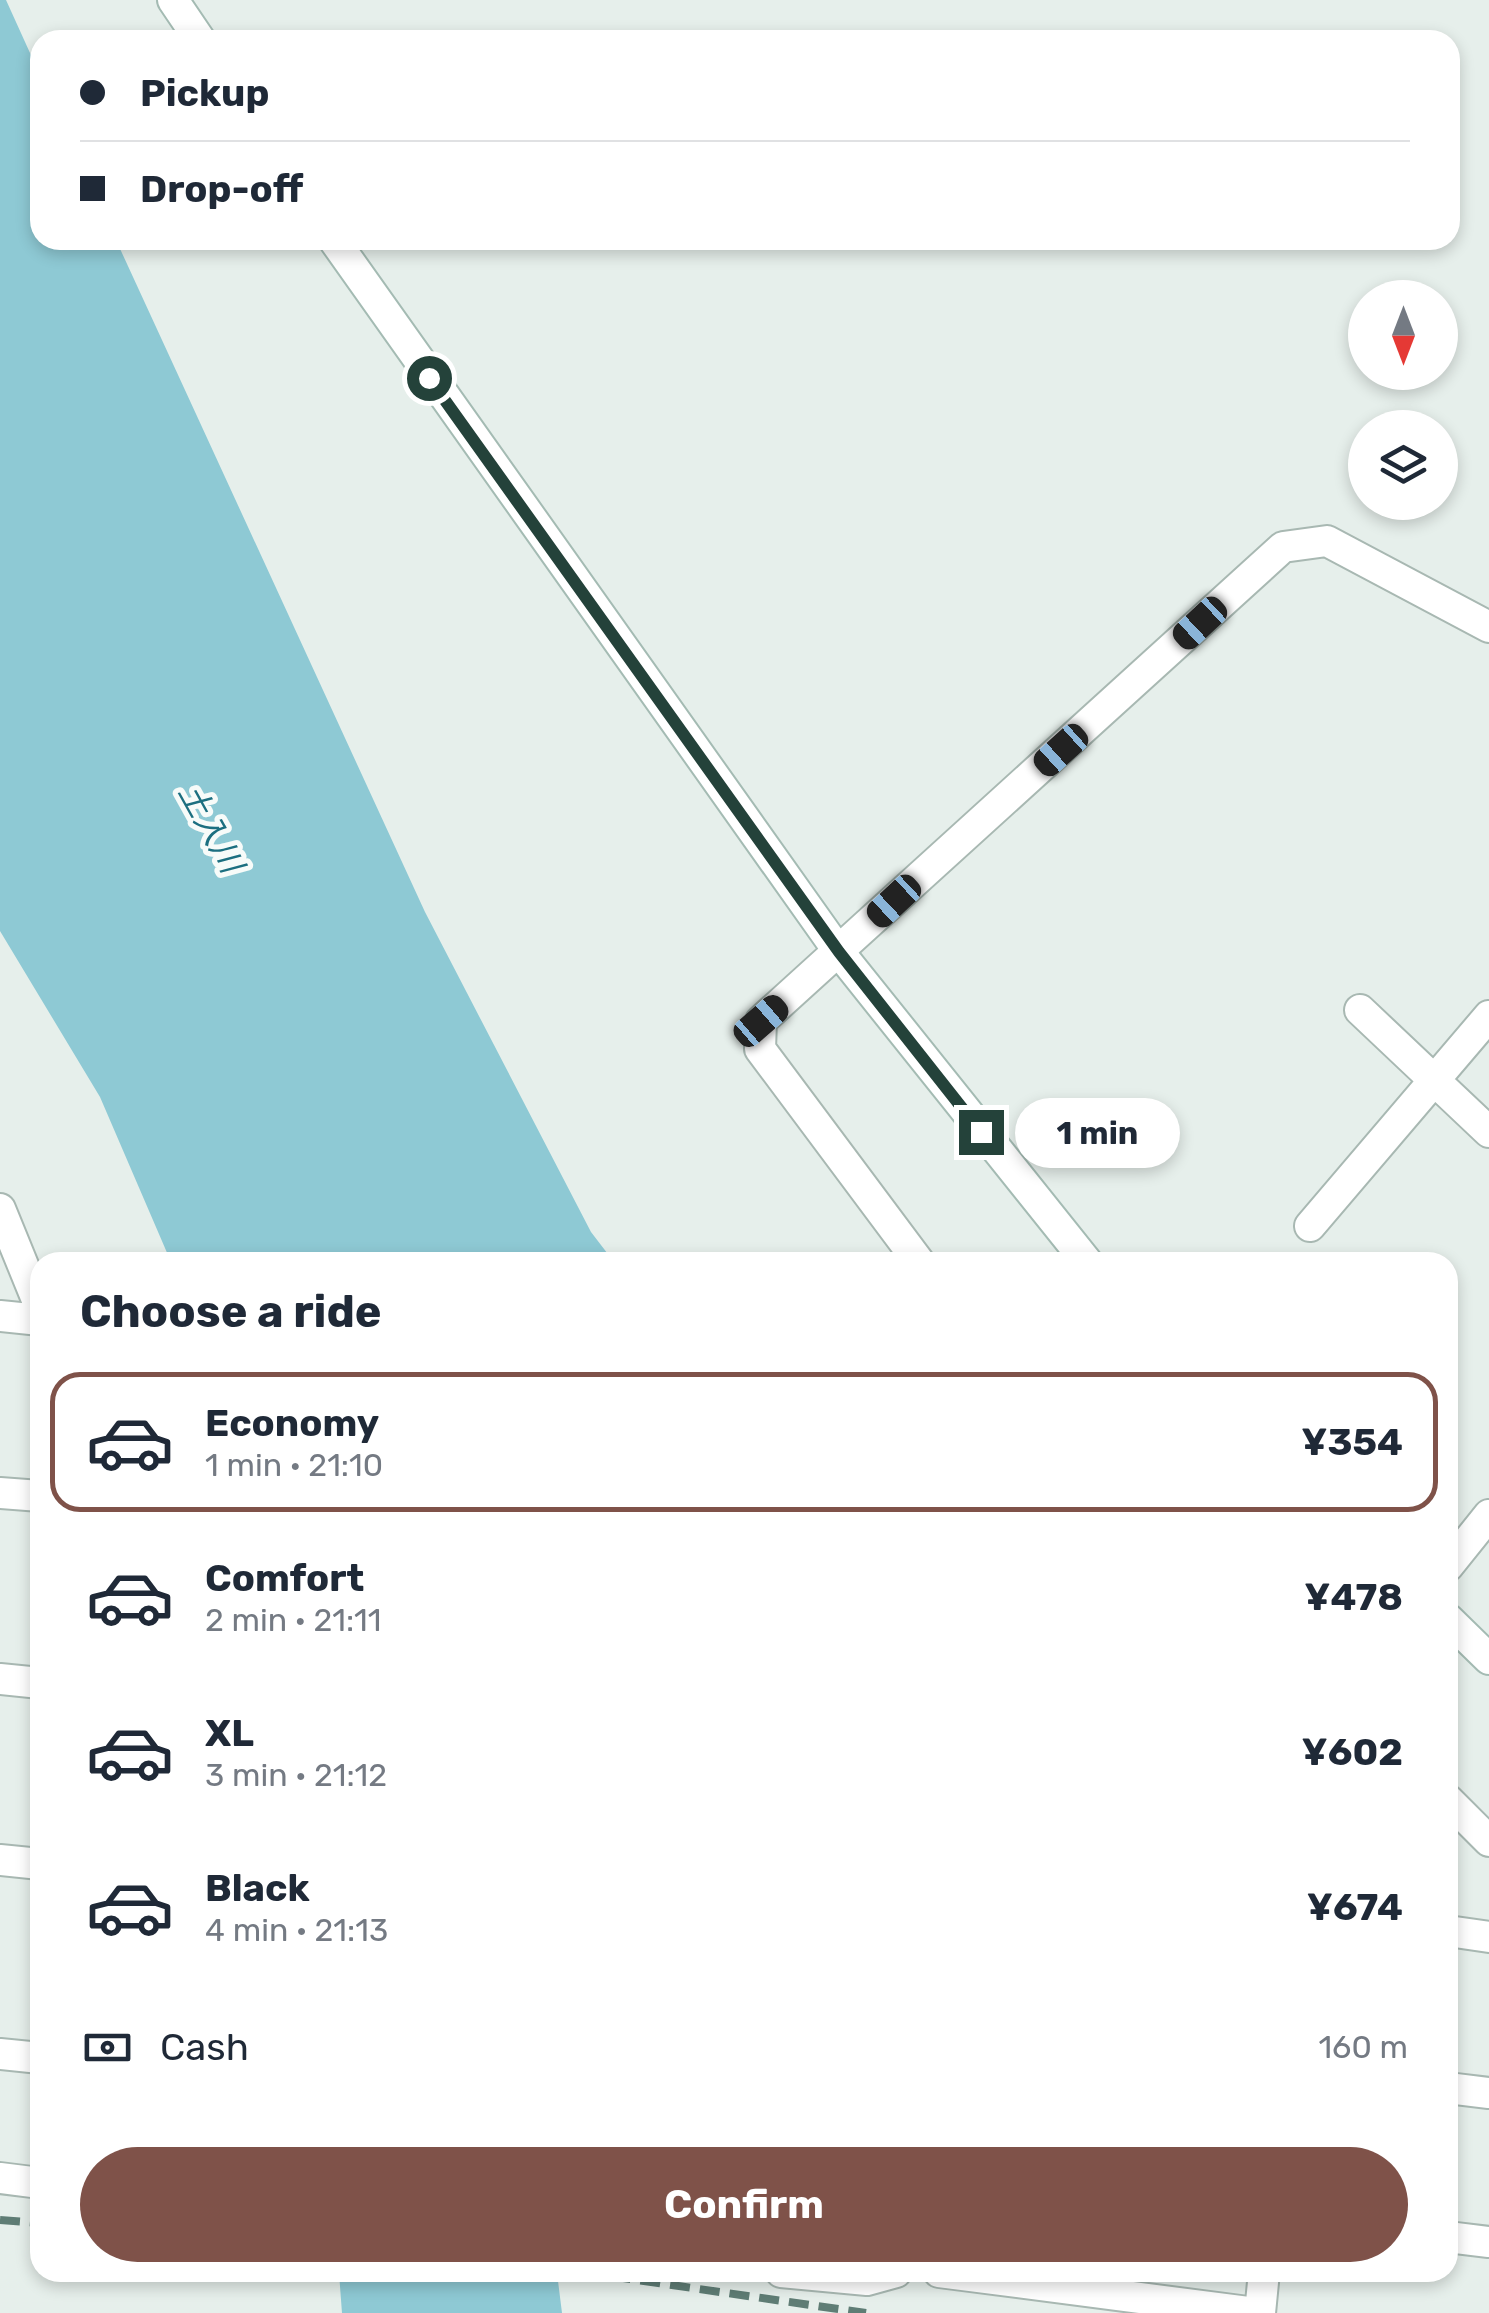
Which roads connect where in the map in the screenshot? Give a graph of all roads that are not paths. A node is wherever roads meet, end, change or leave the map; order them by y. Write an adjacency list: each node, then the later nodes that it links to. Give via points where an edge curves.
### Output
1 (173, 0): 2 (street)
2 (193, 30)
3 (341, 250): 5 (street)
4 (1486, 619): 5 (street, via 1328,541 1283,547)
5 (839, 952): 12 (street, via 761,1021 760,1049); 13 (street)
6 (1360, 1010): 8 (street)
7 (1489, 1016): 8 (street)
8 (1434, 1082): 9 (street); 11 (street)
9 (1489, 1132)
10 (0, 1208): 14 (street)
11 (1310, 1226)
12 (912, 1252)
13 (1079, 1252)
14 (30, 1282)
15 (0, 1316): 16 (street)
16 (30, 1319)
17 (0, 1493): 18 (street)
18 (30, 1495)
19 (1489, 1515): 20 (street)
20 (1458, 1554)
21 (1458, 1629): 22 (street)
22 (1489, 1659)
23 (0, 1679): 24 (street)
24 (30, 1682)
25 (1458, 1810): 26 (street)
26 (1489, 1840)
27 (0, 1860): 28 (street)
28 (30, 1863)
29 (1458, 1933): 30 (street)
30 (1489, 1937)
31 (0, 2054): 32 (street)
32 (30, 2057)
33 (1458, 2089): 34 (street)
34 (1489, 2093)
35 (0, 2178): 36 (street)
36 (30, 2181)
37 (1458, 2238): 38 (street)
38 (1489, 2242)
39 (1017, 2282): 41 (street)
40 (1263, 2282): 41 (street)
41 (1258, 2313)

